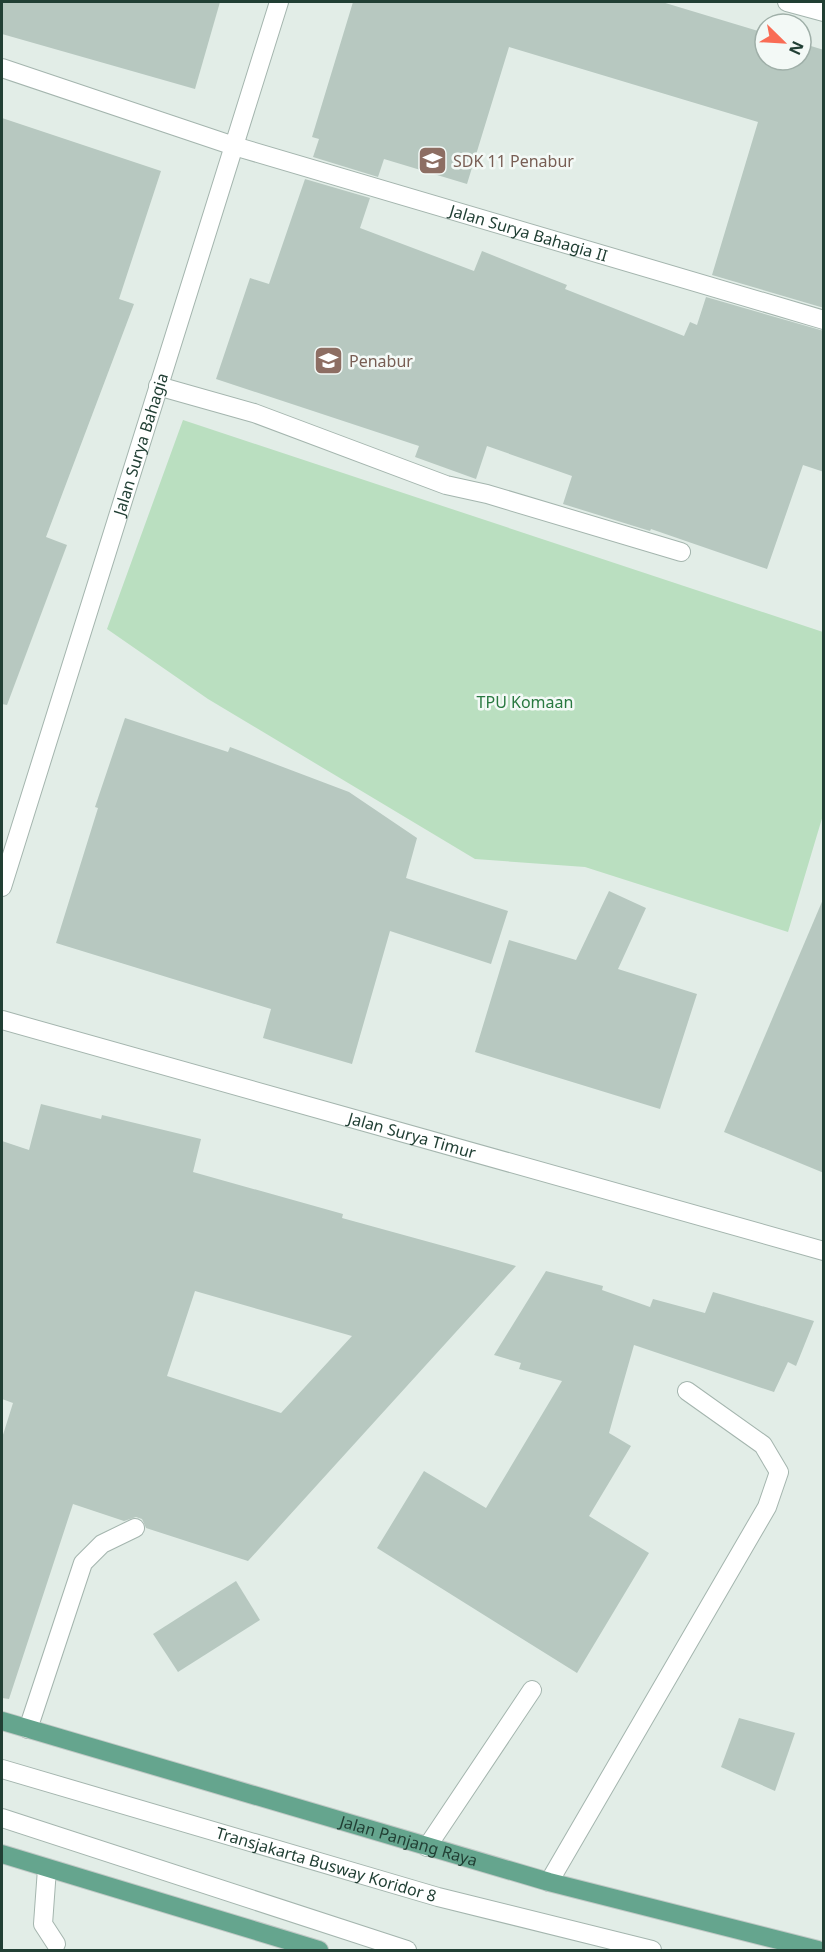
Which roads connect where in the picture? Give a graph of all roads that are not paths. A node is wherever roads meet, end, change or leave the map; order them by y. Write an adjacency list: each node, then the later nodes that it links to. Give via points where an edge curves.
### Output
1 (279, 2): 5 (street, Jalan Surya Bahagia)
2 (786, 2): 3 (street)
3 (824, 12)
4 (2, 68): 5 (street, Jalan Surya Bahagia II)
5 (234, 146): 6 (street, Jalan Surya Bahagia II); 7 (street, Jalan Surya Bahagia)
6 (824, 320)
7 (158, 386): 8 (street, via 254,414 447,485); 9 (street, Jalan Surya Bahagia)
8 (681, 552)
9 (2, 887)
10 (2, 1020): 11 (street, Jalan Surya Timur)
11 (824, 1251)
12 (687, 1391): 22 (street, via 763,1445 779,1472 767,1507)
13 (135, 1528): 16 (street, via 102,1544 83,1563)
14 (532, 1690): 19 (street)
15 (2, 1721): 16 (main road, Jalan Panjang Raya)
16 (28, 1730): 19 (main road, Jalan Panjang Raya)
17 (2, 1769): 26 (street, Transjakarta Busway Koridor 8, via 438,1897)
18 (2, 1818): 25 (street)
19 (427, 1847): 22 (main road, Jalan Panjang Raya)
20 (2, 1854): 21 (main road)
21 (47, 1869): 23 (street, via 43,1924); 24 (main road)
22 (549, 1882): 27 (main road, Jalan Panjang Raya)
23 (56, 1944)
24 (319, 1950)
25 (407, 1950)
26 (652, 1950)
27 (818, 1950)

